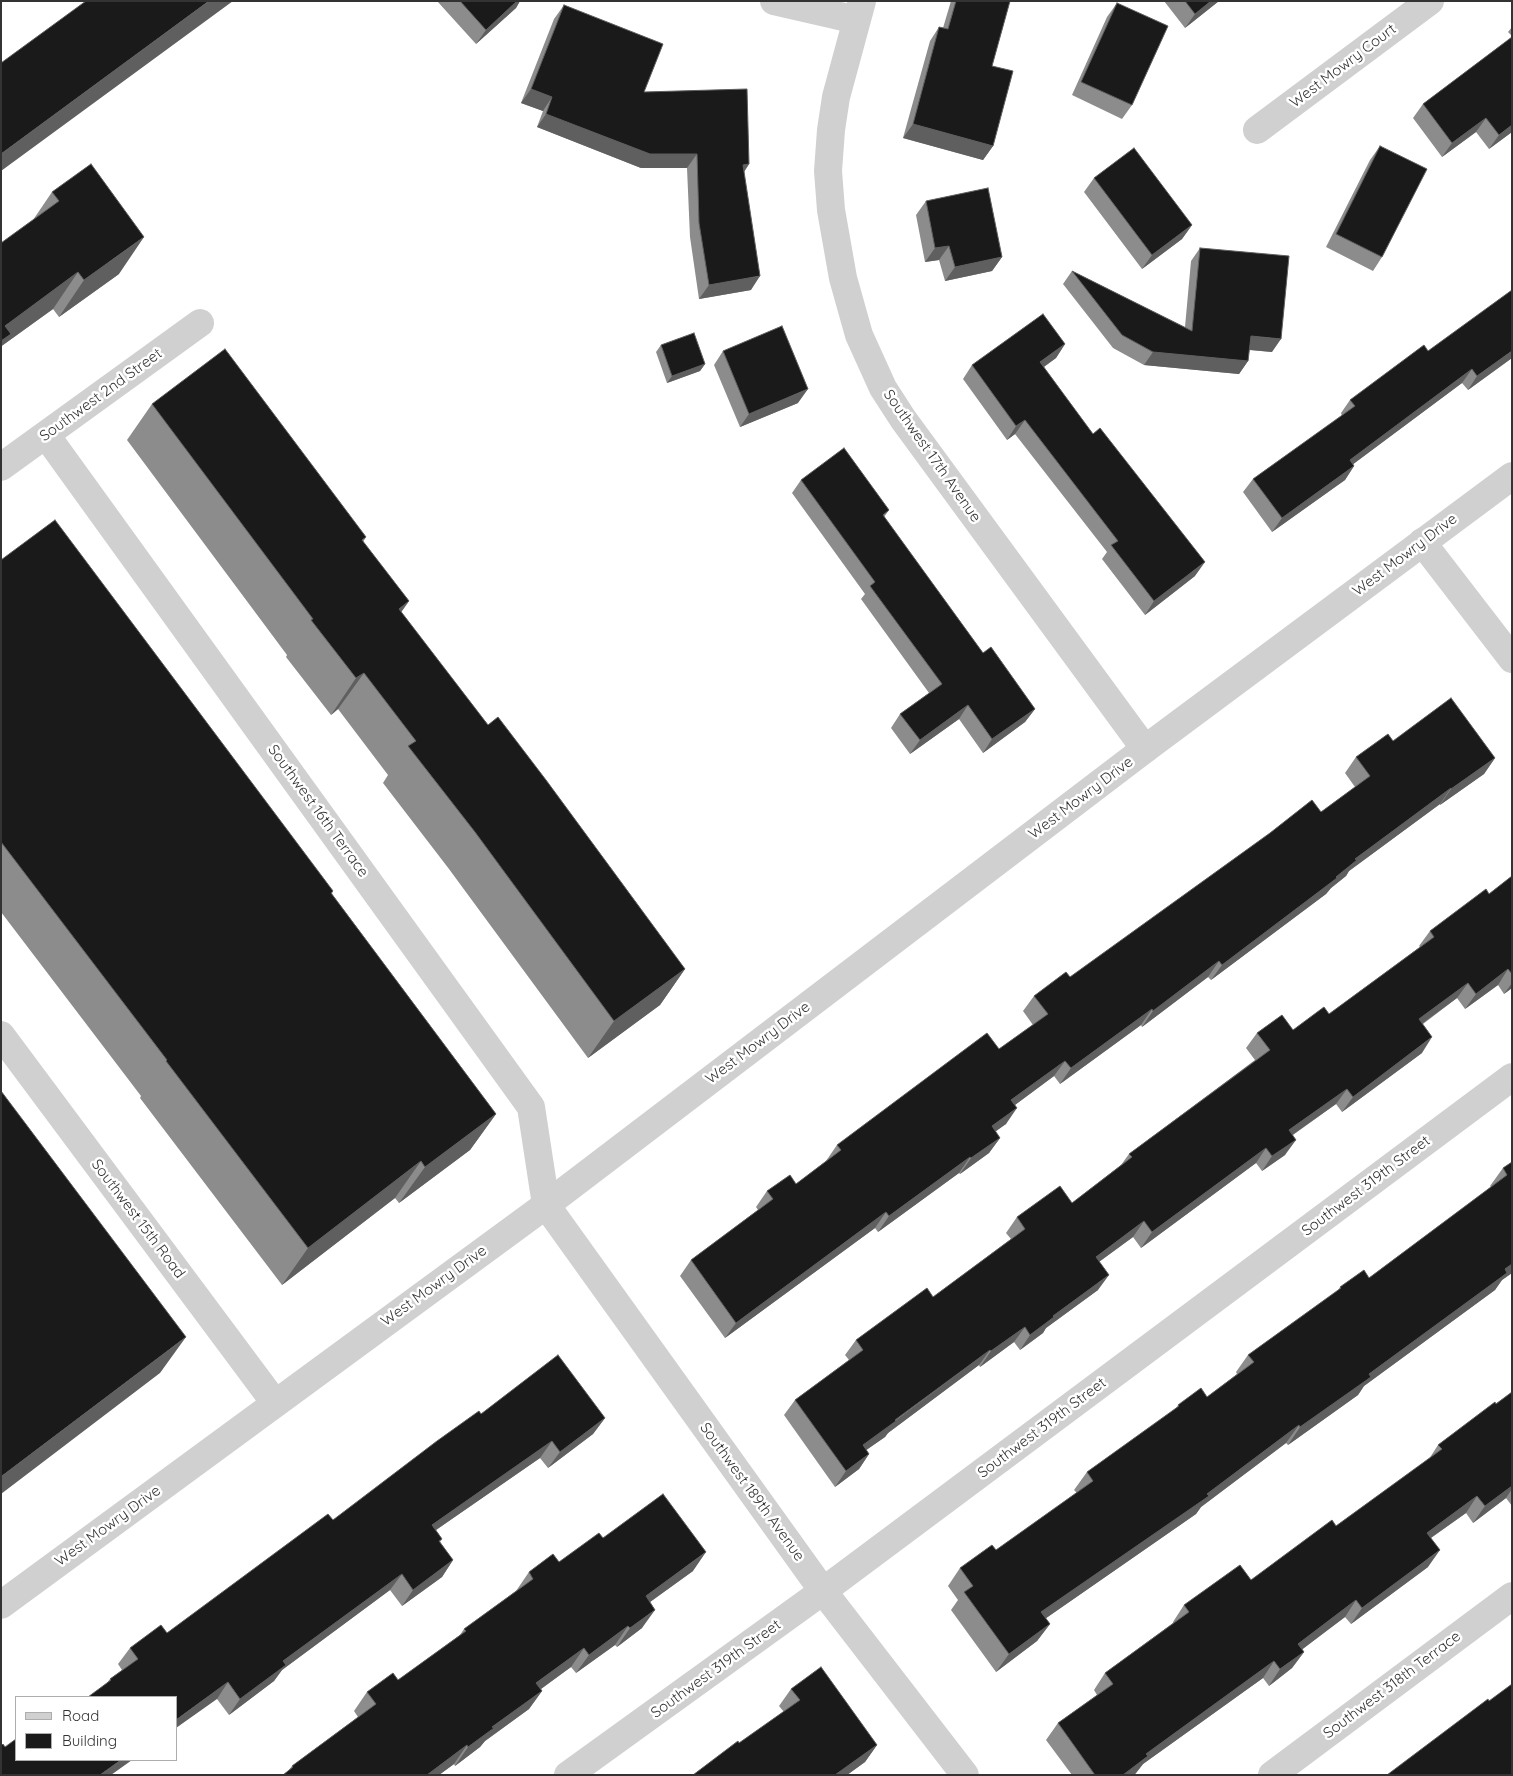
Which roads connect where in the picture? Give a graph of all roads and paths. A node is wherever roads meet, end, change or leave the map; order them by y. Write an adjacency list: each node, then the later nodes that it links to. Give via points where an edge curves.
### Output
1 (774, 1): 3 (street)
2 (1430, 1): 4 (street, West Mowry Court)
3 (860, 11): 11 (street, Southwest 17th Avenue, via 836,97 828,171 843,278 859,335 903,419)
4 (1257, 130)
5 (200, 323): 6 (street, Southwest 2nd Street)
6 (46, 435): 7 (street, Southwest 2nd Street); 14 (street, Southwest 16th Terrace, via 531,1107)
7 (1, 467)
8 (1512, 476): 9 (street, West Mowry Drive)
9 (1422, 542): 10 (street); 11 (street, West Mowry Drive)
10 (1512, 659)
11 (1145, 749): 14 (street, West Mowry Drive)
12 (1, 1035): 15 (street, Southwest 15th Road)
13 (1512, 1077): 16 (street, Southwest 319th Street)
14 (546, 1205): 15 (street, West Mowry Drive); 16 (street, Southwest 189th Avenue)
15 (275, 1403): 18 (street, West Mowry Drive)
16 (823, 1591): 19 (street, Southwest 319th Street); 20 (street, Southwest 189th Avenue)
17 (1512, 1596): 21 (street, Southwest 318th Terrace)
18 (1, 1606)
19 (568, 1775)
20 (965, 1775)
21 (1272, 1775)

